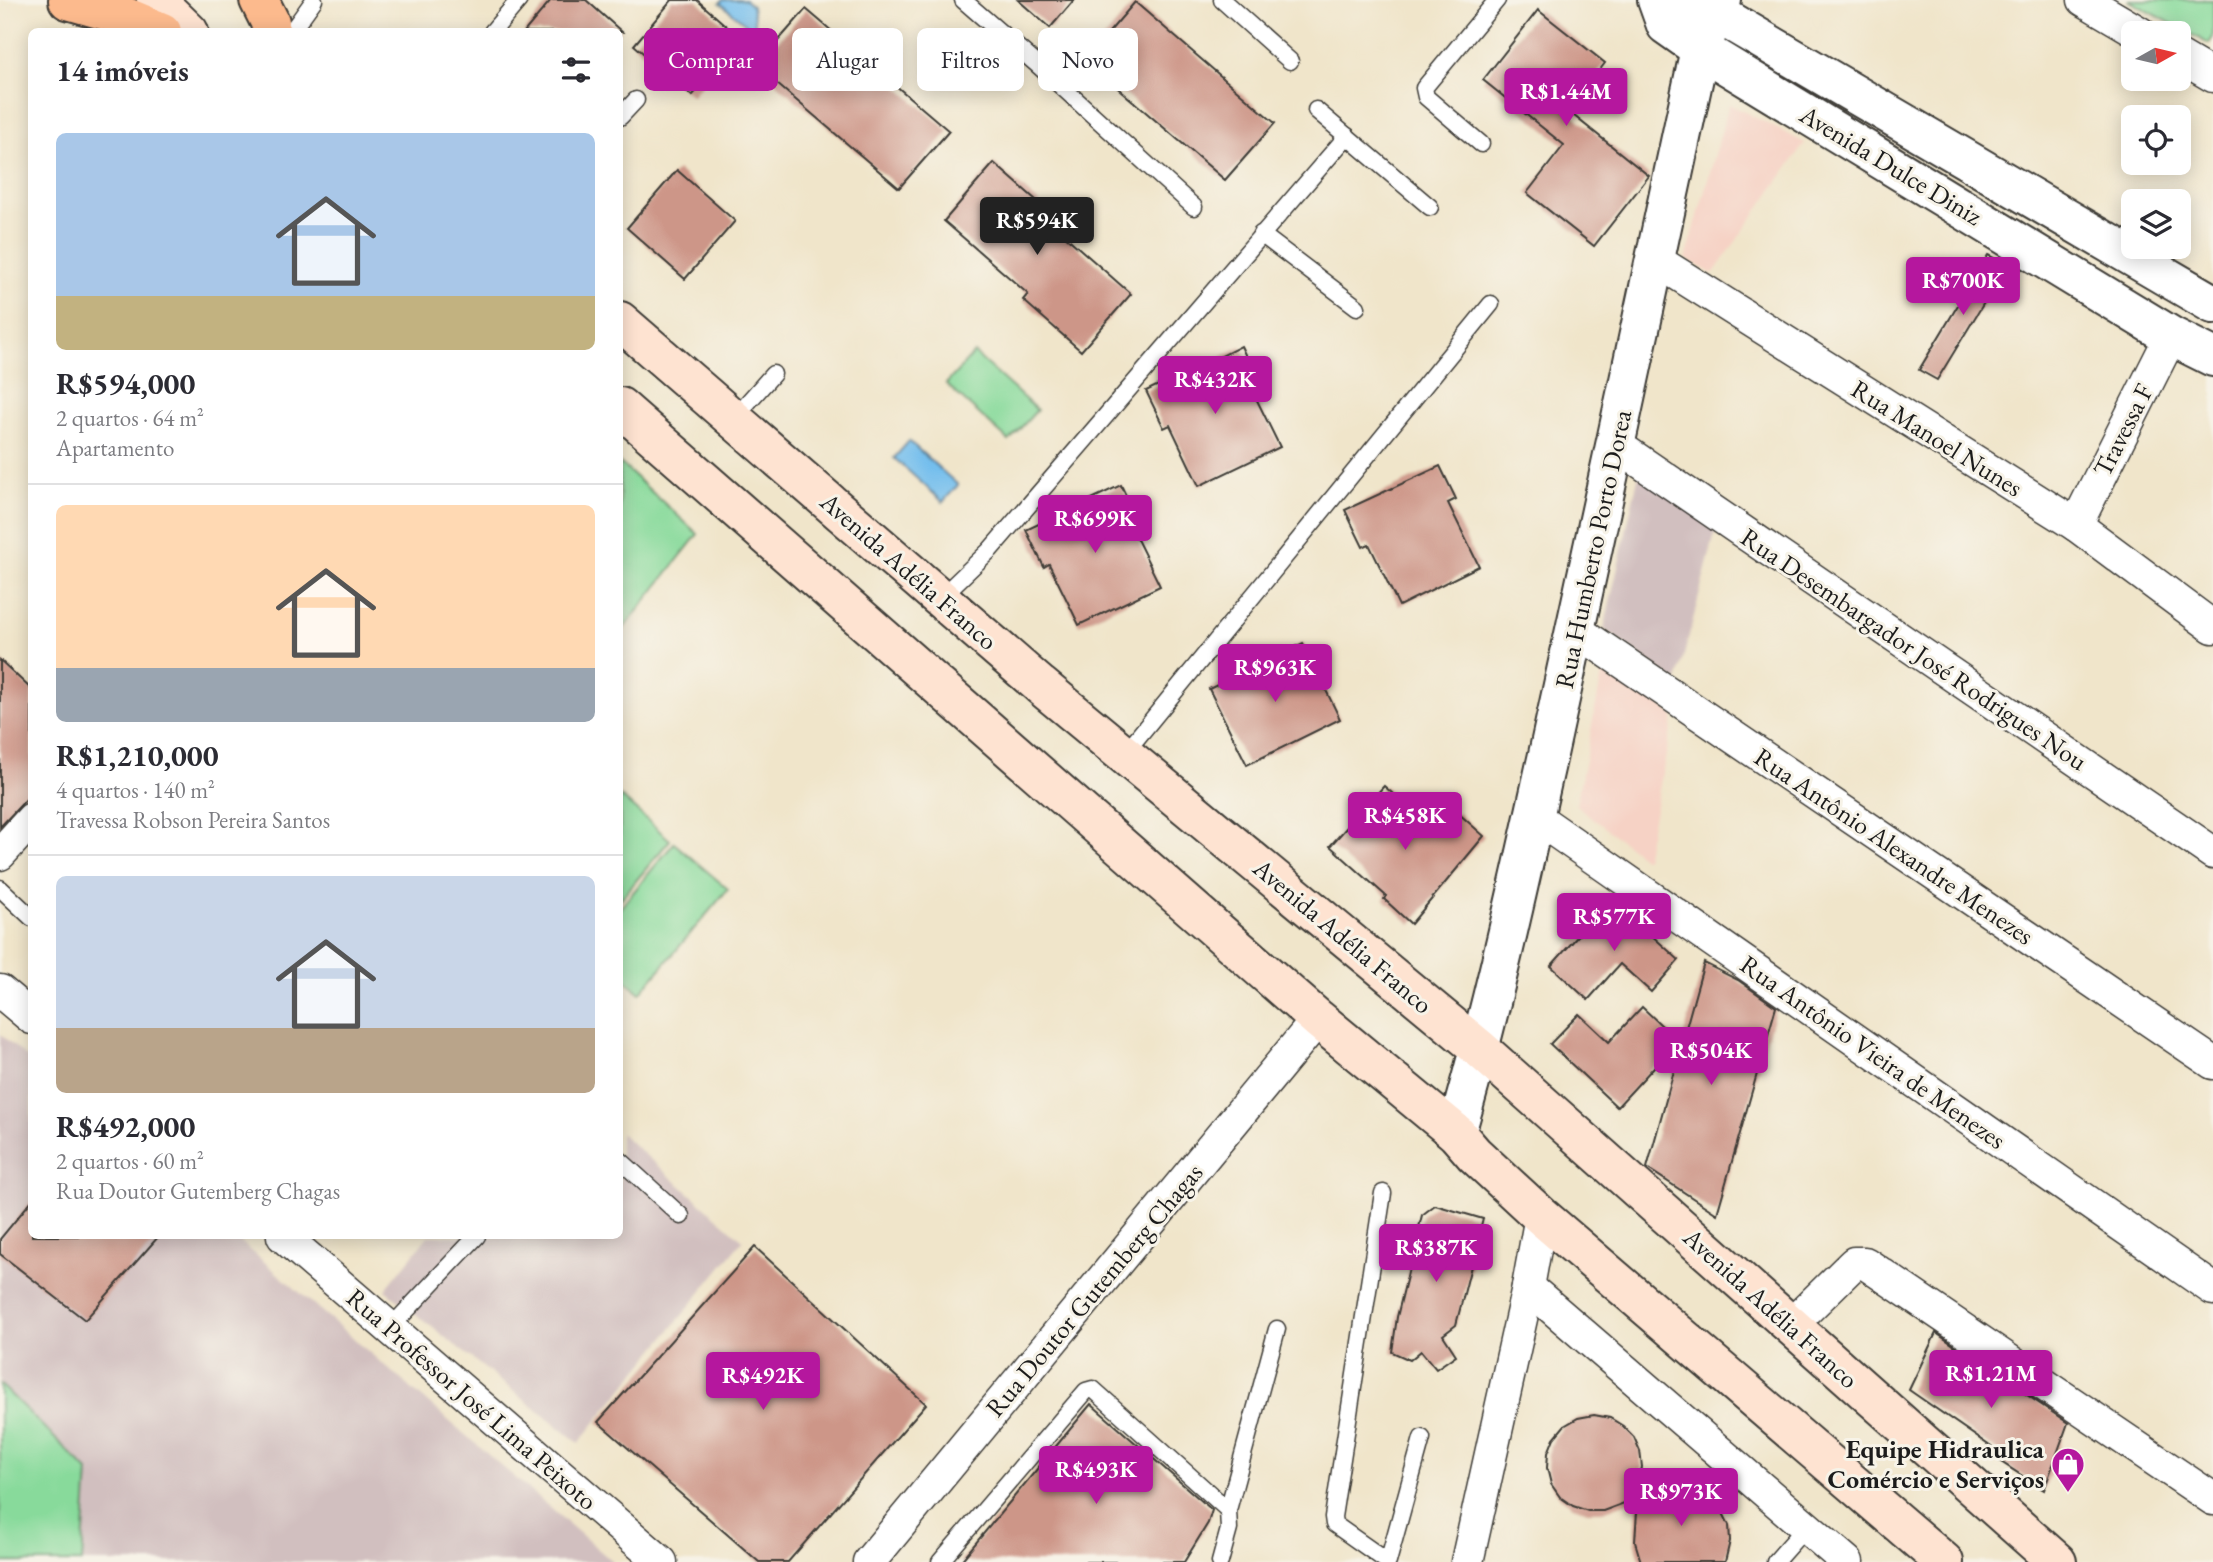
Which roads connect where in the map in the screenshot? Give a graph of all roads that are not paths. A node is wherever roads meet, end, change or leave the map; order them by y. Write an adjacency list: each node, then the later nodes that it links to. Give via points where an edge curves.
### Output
1 (68, 0): 12 (main road)
2 (156, 0): 13 (main road)
3 (314, 0): 10 (lane)
4 (519, 0): 14 (lane)
5 (963, 0): 24 (lane)
6 (1222, 0): 16 (lane)
7 (1497, 0): 23 (lane, via 1424,88 1426,97)
8 (2084, 0): 11 (street)
9 (1689, 6): 15 (street, Rua Humberto Porto Dorea); 29 (street, Avenida Dulce Diniz)
10 (270, 17)
11 (2121, 22)
12 (152, 28)
13 (185, 28)
14 (495, 28)
15 (1700, 49): 27 (street, Rua Humberto Porto Dorea); 32 (street, Avenida Dulce Diniz)
16 (1290, 61)
17 (2191, 61): 18 (street)
18 (2211, 69)
19 (636, 100): 21 (lane)
20 (1316, 110): 22 (lane)
21 (623, 114)
22 (1347, 136): 25 (lane); 26 (lane)
23 (1481, 144)
24 (1194, 207)
25 (1430, 207)
26 (1261, 234): 30 (lane); 39 (lane, via 990,550)
27 (1654, 259): 37 (street, Rua Humberto Porto Dorea); 38 (street, Rua Manoel Nunes)
28 (1491, 304): 42 (lane)
29 (2213, 304)
30 (1357, 307)
31 (623, 324): 36 (main road, Avenida Adélia Franco)
32 (2171, 336): 33 (street, Avenida Dulce Diniz); 38 (street, Travessa F)
33 (2213, 356)
34 (773, 374): 36 (lane)
35 (623, 410): 51 (main road)
36 (733, 419): 39 (main road, Avenida Adélia Franco)
37 (1616, 445): 41 (street, Rua Humberto Porto Dorea); 45 (street, Rua Desembargador José Rodrigues Nou)
38 (2076, 525): 40 (street, Rua Manoel Nunes)
39 (940, 598): 42 (main road, Avenida Adélia Franco)
40 (2213, 627)
41 (1576, 630): 43 (street, Rua Humberto Porto Dorea); 53 (street, Rua Antônio Alexandre Menezes)
42 (1124, 754): 52 (main road, Avenida Adélia Franco)
43 (1534, 816): 52 (street, Rua Humberto Porto Dorea); 62 (street, Rua Antônio Vieira de Menezes)
44 (28, 823): 46 (street)
45 (2213, 853)
46 (0, 854)
47 (0, 888): 48 (lane)
48 (28, 914)
49 (0, 991): 50 (street)
50 (28, 1015)
51 (1318, 1018): 54 (main road); 71 (street, Rua Doutor Gutemberg Chagas)
52 (1480, 1049): 54 (street, Rua Humberto Porto Dorea); 63 (main road, Avenida Adélia Franco)
53 (2213, 1062)
54 (1456, 1133): 58 (main road)
55 (623, 1163): 57 (lane)
56 (1383, 1193): 66 (lane, via 1333,1517 1334,1524 1388,1562)
57 (681, 1216)
58 (1541, 1216): 61 (street); 77 (main road)
59 (286, 1239): 64 (street, Rua Professor José Lima Peixoto)
60 (474, 1239): 64 (lane)
61 (1528, 1287): 69 (street); 74 (street)
62 (2213, 1289)
63 (1791, 1325): 67 (street, via 1851,1266 1865,1263); 78 (main road, Avenida Adélia Franco)
64 (390, 1328): 70 (street, Rua Professor José Lima Peixoto)
65 (1277, 1329): 68 (lane)
66 (1422, 1438)
67 (2213, 1499)
68 (1228, 1510): 72 (lane, via 1093,1389); 73 (lane, via 1229,1529)
69 (1806, 1527): 75 (lane); 76 (street)
70 (661, 1562)
71 (869, 1562)
72 (940, 1562)
73 (1220, 1562)
74 (1467, 1562)
75 (1775, 1562)
76 (1847, 1562)
77 (1944, 1562)
78 (2057, 1562)

